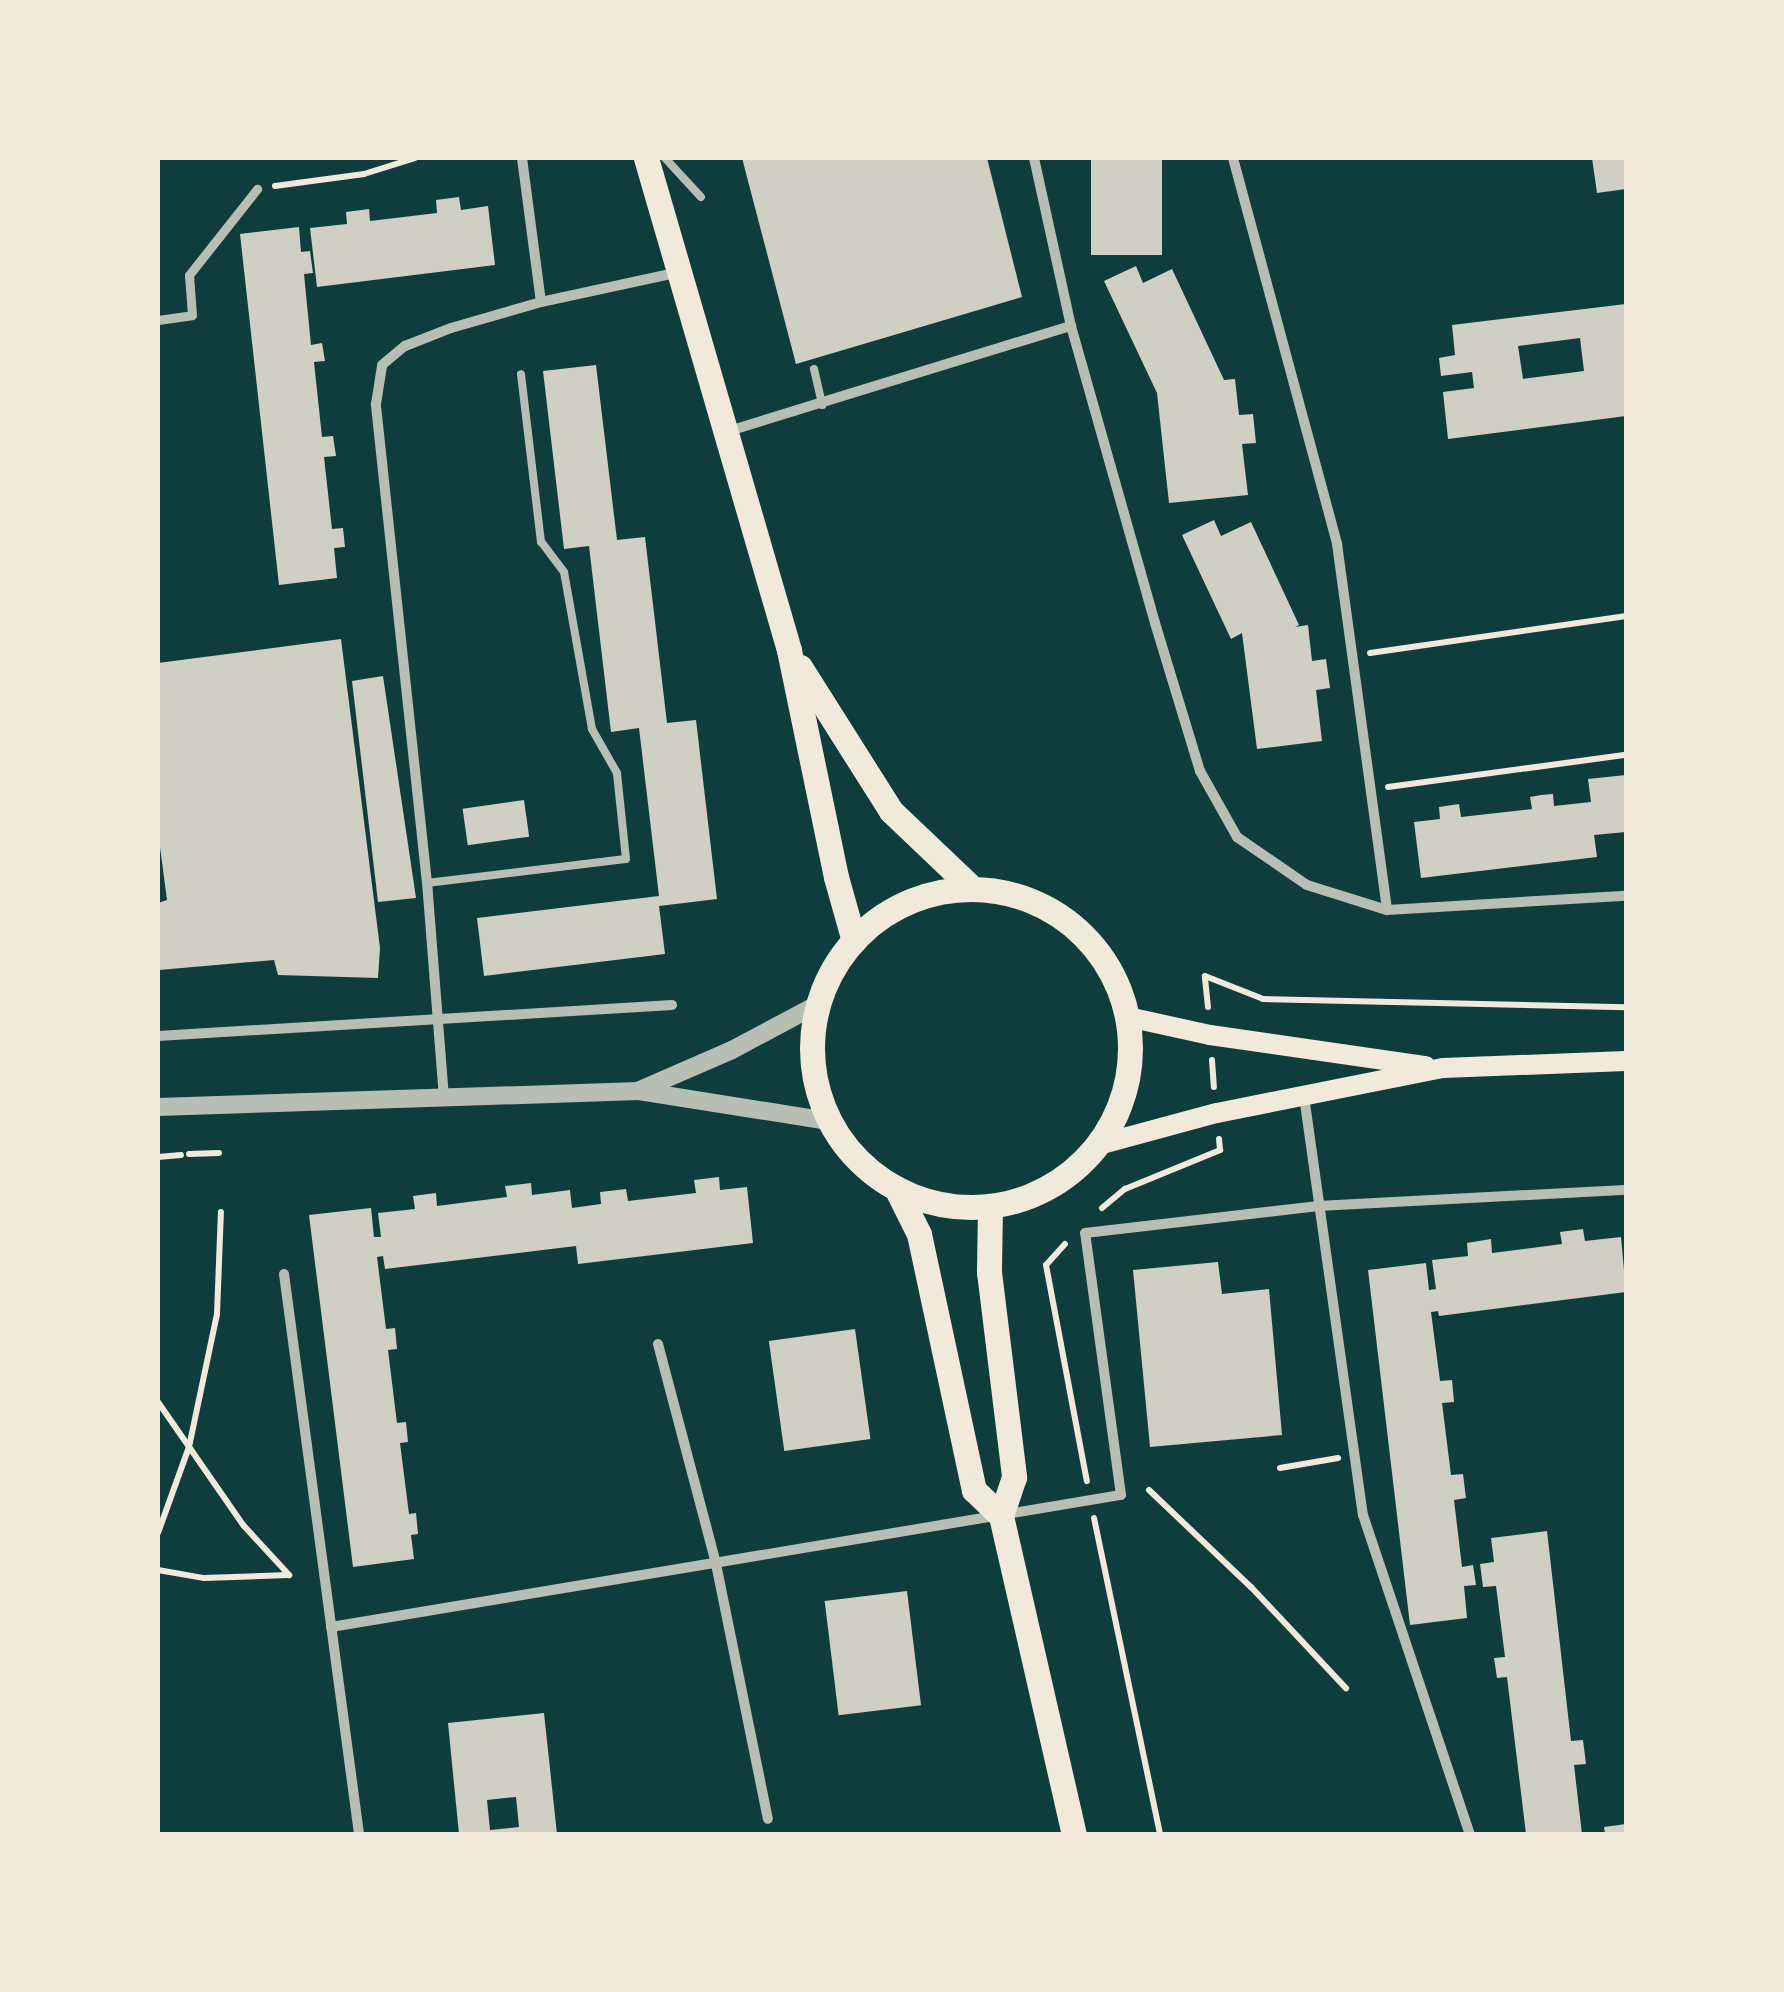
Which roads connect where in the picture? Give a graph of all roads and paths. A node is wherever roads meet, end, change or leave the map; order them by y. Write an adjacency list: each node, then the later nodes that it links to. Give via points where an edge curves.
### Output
1 (415, 158): 7 (path, via 364,174)
2 (522, 158): 10 (street)
3 (646, 158): 9 (main road)
4 (665, 158): 8 (lane)
5 (1034, 158): 12 (street)
6 (1234, 158): 19 (street, via 1337,544)
7 (257, 189): 11 (street, via 189,274 192,315)
8 (701, 198)
9 (680, 272): 10 (street); 16 (main road)
10 (541, 302): 22 (street, via 420,340 382,365 376,404)
11 (158, 320)
12 (1072, 326): 15 (street); 25 (street, via 1200,771 1237,837 1307,886)
13 (814, 369): 15 (lane)
14 (520, 374): 22 (lane, via 541,542 564,572 592,729 617,773 626,859)
15 (822, 405): 16 (street)
16 (729, 431): 18 (main road)
17 (1626, 616): 19 (path)
18 (789, 650): 23 (main road, via 891,811); 26 (main road)
19 (1350, 656): 21 (street)
20 (1626, 755): 21 (path)
21 (1372, 789): 25 (street)
22 (428, 884): 31 (street)
23 (973, 889): 26 (main road, via 933,893 896,907); 30 (main road, via 1043,905 1074,925 1117,983)
24 (1626, 896): 25 (street)
25 (1386, 910)
26 (854, 941): 27 (main road)
27 (818, 1004): 36 (street); 41 (main road, via 812,1064)
28 (672, 1005): 31 (street)
29 (1626, 1007): 32 (path, via 1263,999 1205,976)
30 (1128, 1017): 32 (main road); 42 (main road, via 1127,1085)
31 (440, 1020): 33 (street); 38 (street)
32 (1210, 1035): 35 (main road); 40 (path)
33 (158, 1036)
34 (1626, 1061): 35 (main road)
35 (1443, 1068): 37 (main road)
36 (639, 1090): 38 (street); 41 (street)
37 (1304, 1096): 40 (main road); 48 (street)
38 (444, 1098): 39 (street)
39 (158, 1107)
40 (1216, 1113): 42 (main road); 49 (path, via 1220,1150 1126,1190)
41 (830, 1121): 45 (main road, via 847,1148)
42 (1098, 1146): 47 (main road, via 1068,1175 1031,1196)
43 (219, 1153): 44 (path)
44 (158, 1156)
45 (896, 1188): 47 (main road, via 942,1205); 60 (main road, via 919,1234 974,1490)
46 (1626, 1190): 48 (street)
47 (990, 1206): 60 (main road, via 989,1272 1014,1476)
48 (1318, 1206): 56 (street); 59 (street, via 1084,1234 1121,1495)
49 (1099, 1210)
50 (221, 1212): 55 (path, via 217,1314)
51 (1076, 1232): 59 (path, via 1046,1265)
52 (284, 1274): 64 (street)
53 (658, 1344): 62 (street)
54 (158, 1402): 55 (path)
55 (189, 1447): 61 (path); 63 (path, via 244,1526 289,1575 204,1578)
56 (1353, 1455): 57 (path); 70 (street, via 1362,1515)
57 (1280, 1468)
58 (1149, 1490): 65 (path)
59 (1091, 1501): 60 (street); 69 (path)
60 (1001, 1516): 62 (street); 68 (main road)
61 (158, 1534)
62 (716, 1564): 64 (street); 66 (street)
63 (158, 1570)
64 (332, 1627): 67 (street)
65 (1346, 1688)
66 (768, 1819)
67 (359, 1834)
68 (1074, 1834)
69 (1160, 1834)
70 (1470, 1834)

